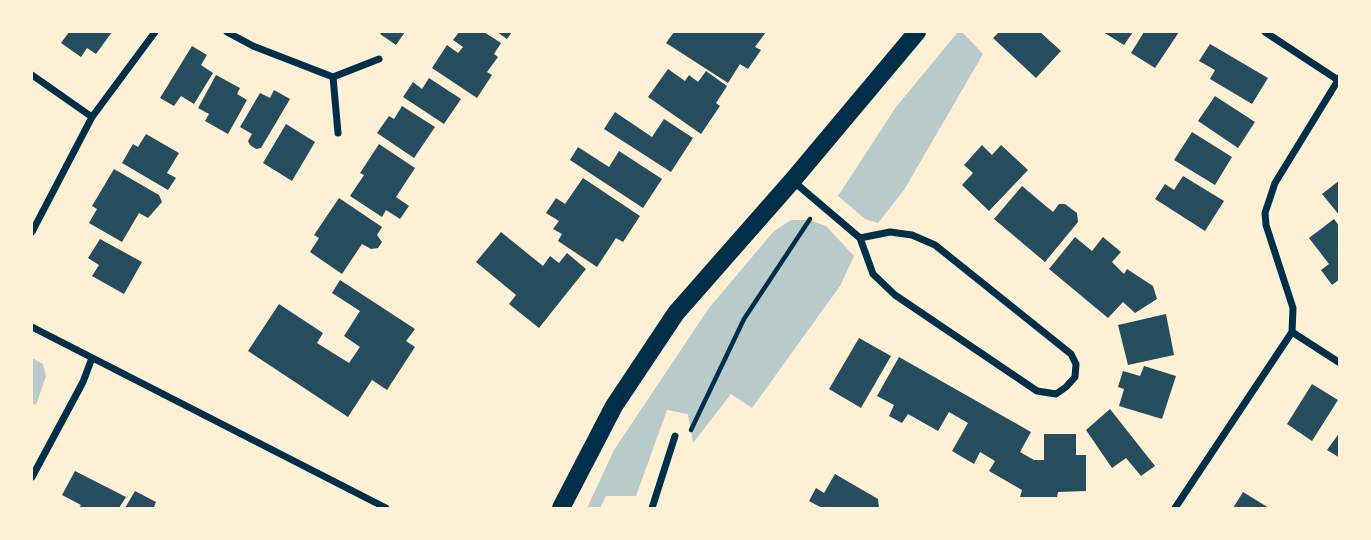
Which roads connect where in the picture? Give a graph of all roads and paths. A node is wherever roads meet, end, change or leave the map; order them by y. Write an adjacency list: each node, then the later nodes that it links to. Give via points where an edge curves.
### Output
1 (155, 32): 9 (street)
2 (227, 32): 7 (street)
3 (917, 32): 11 (main road)
4 (1265, 32): 8 (street)
5 (379, 59): 7 (street)
6 (32, 75): 9 (street)
7 (333, 77): 10 (street)
8 (1339, 78): 16 (street, via 1275,183 1265,213 1293,308)
9 (92, 117): 13 (street)
10 (338, 132)
11 (792, 181): 12 (street); 22 (main road, via 676,313 614,406)
12 (821, 204): 14 (street); 19 (path, via 744,319 692,430)
13 (32, 232)
14 (860, 238): 14 (street, via 890,232 935,245 1071,354 1075,377 1056,394 1037,391 895,295 873,274)
15 (32, 327): 17 (street)
16 (1292, 332): 18 (street); 24 (street)
17 (92, 358): 20 (street); 21 (street)
18 (1339, 363)
19 (675, 436): 23 (street)
20 (32, 477)
21 (386, 509)
22 (561, 509)
23 (652, 509)
24 (1175, 509)

